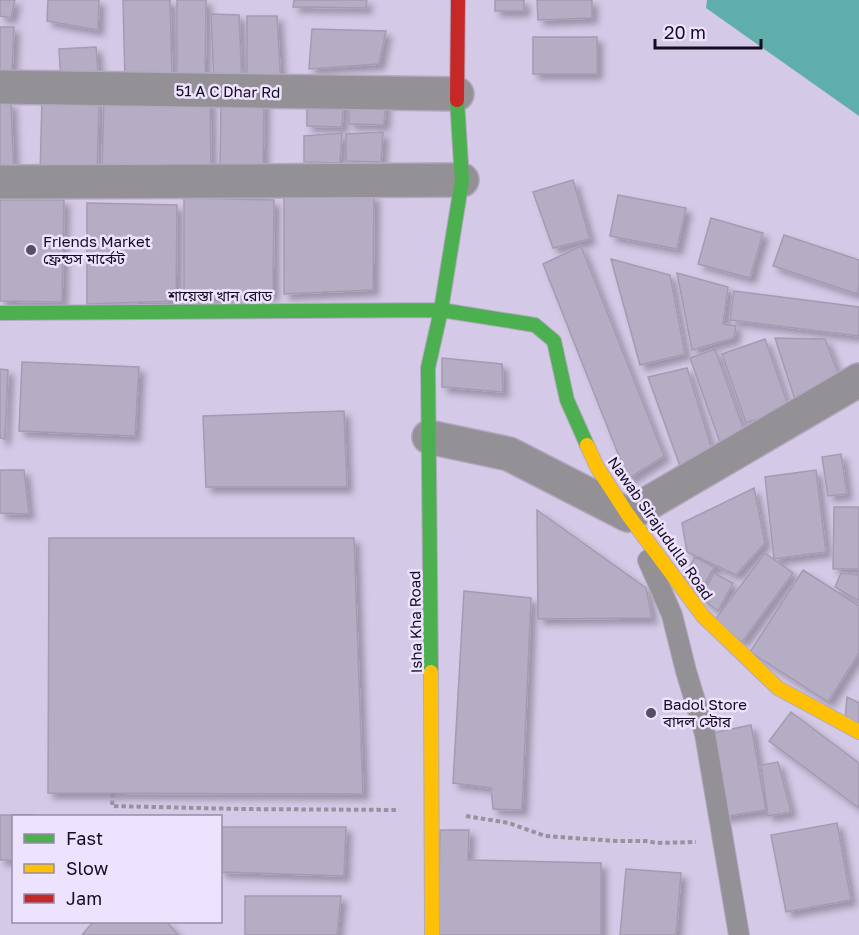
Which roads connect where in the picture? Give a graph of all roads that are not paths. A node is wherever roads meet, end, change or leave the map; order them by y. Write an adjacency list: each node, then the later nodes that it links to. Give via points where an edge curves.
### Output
1 (458, 0): 3 (street)
2 (0, 87): 3 (street, 51 A C Dhar Rd)
3 (457, 94): 4 (street)
4 (462, 180): 5 (street); 6 (street)
5 (0, 182)
6 (441, 309): 7 (street, শায়েস্তা খান রোড); 9 (street, Isha Kha Road, via 428,368); 10 (street, Nawab Sirajudulla Road, via 535,325 555,341 567,400 597,467)
7 (0, 313)
8 (859, 380): 10 (street)
9 (429, 437): 10 (street, via 509,454); 12 (street, Isha Kha Road)
10 (628, 515): 11 (street, Nawab Sirajudulla Road, via 703,616 778,688); 13 (lane, via 672,615 705,734)
11 (859, 732)
12 (432, 935)
13 (739, 935)

